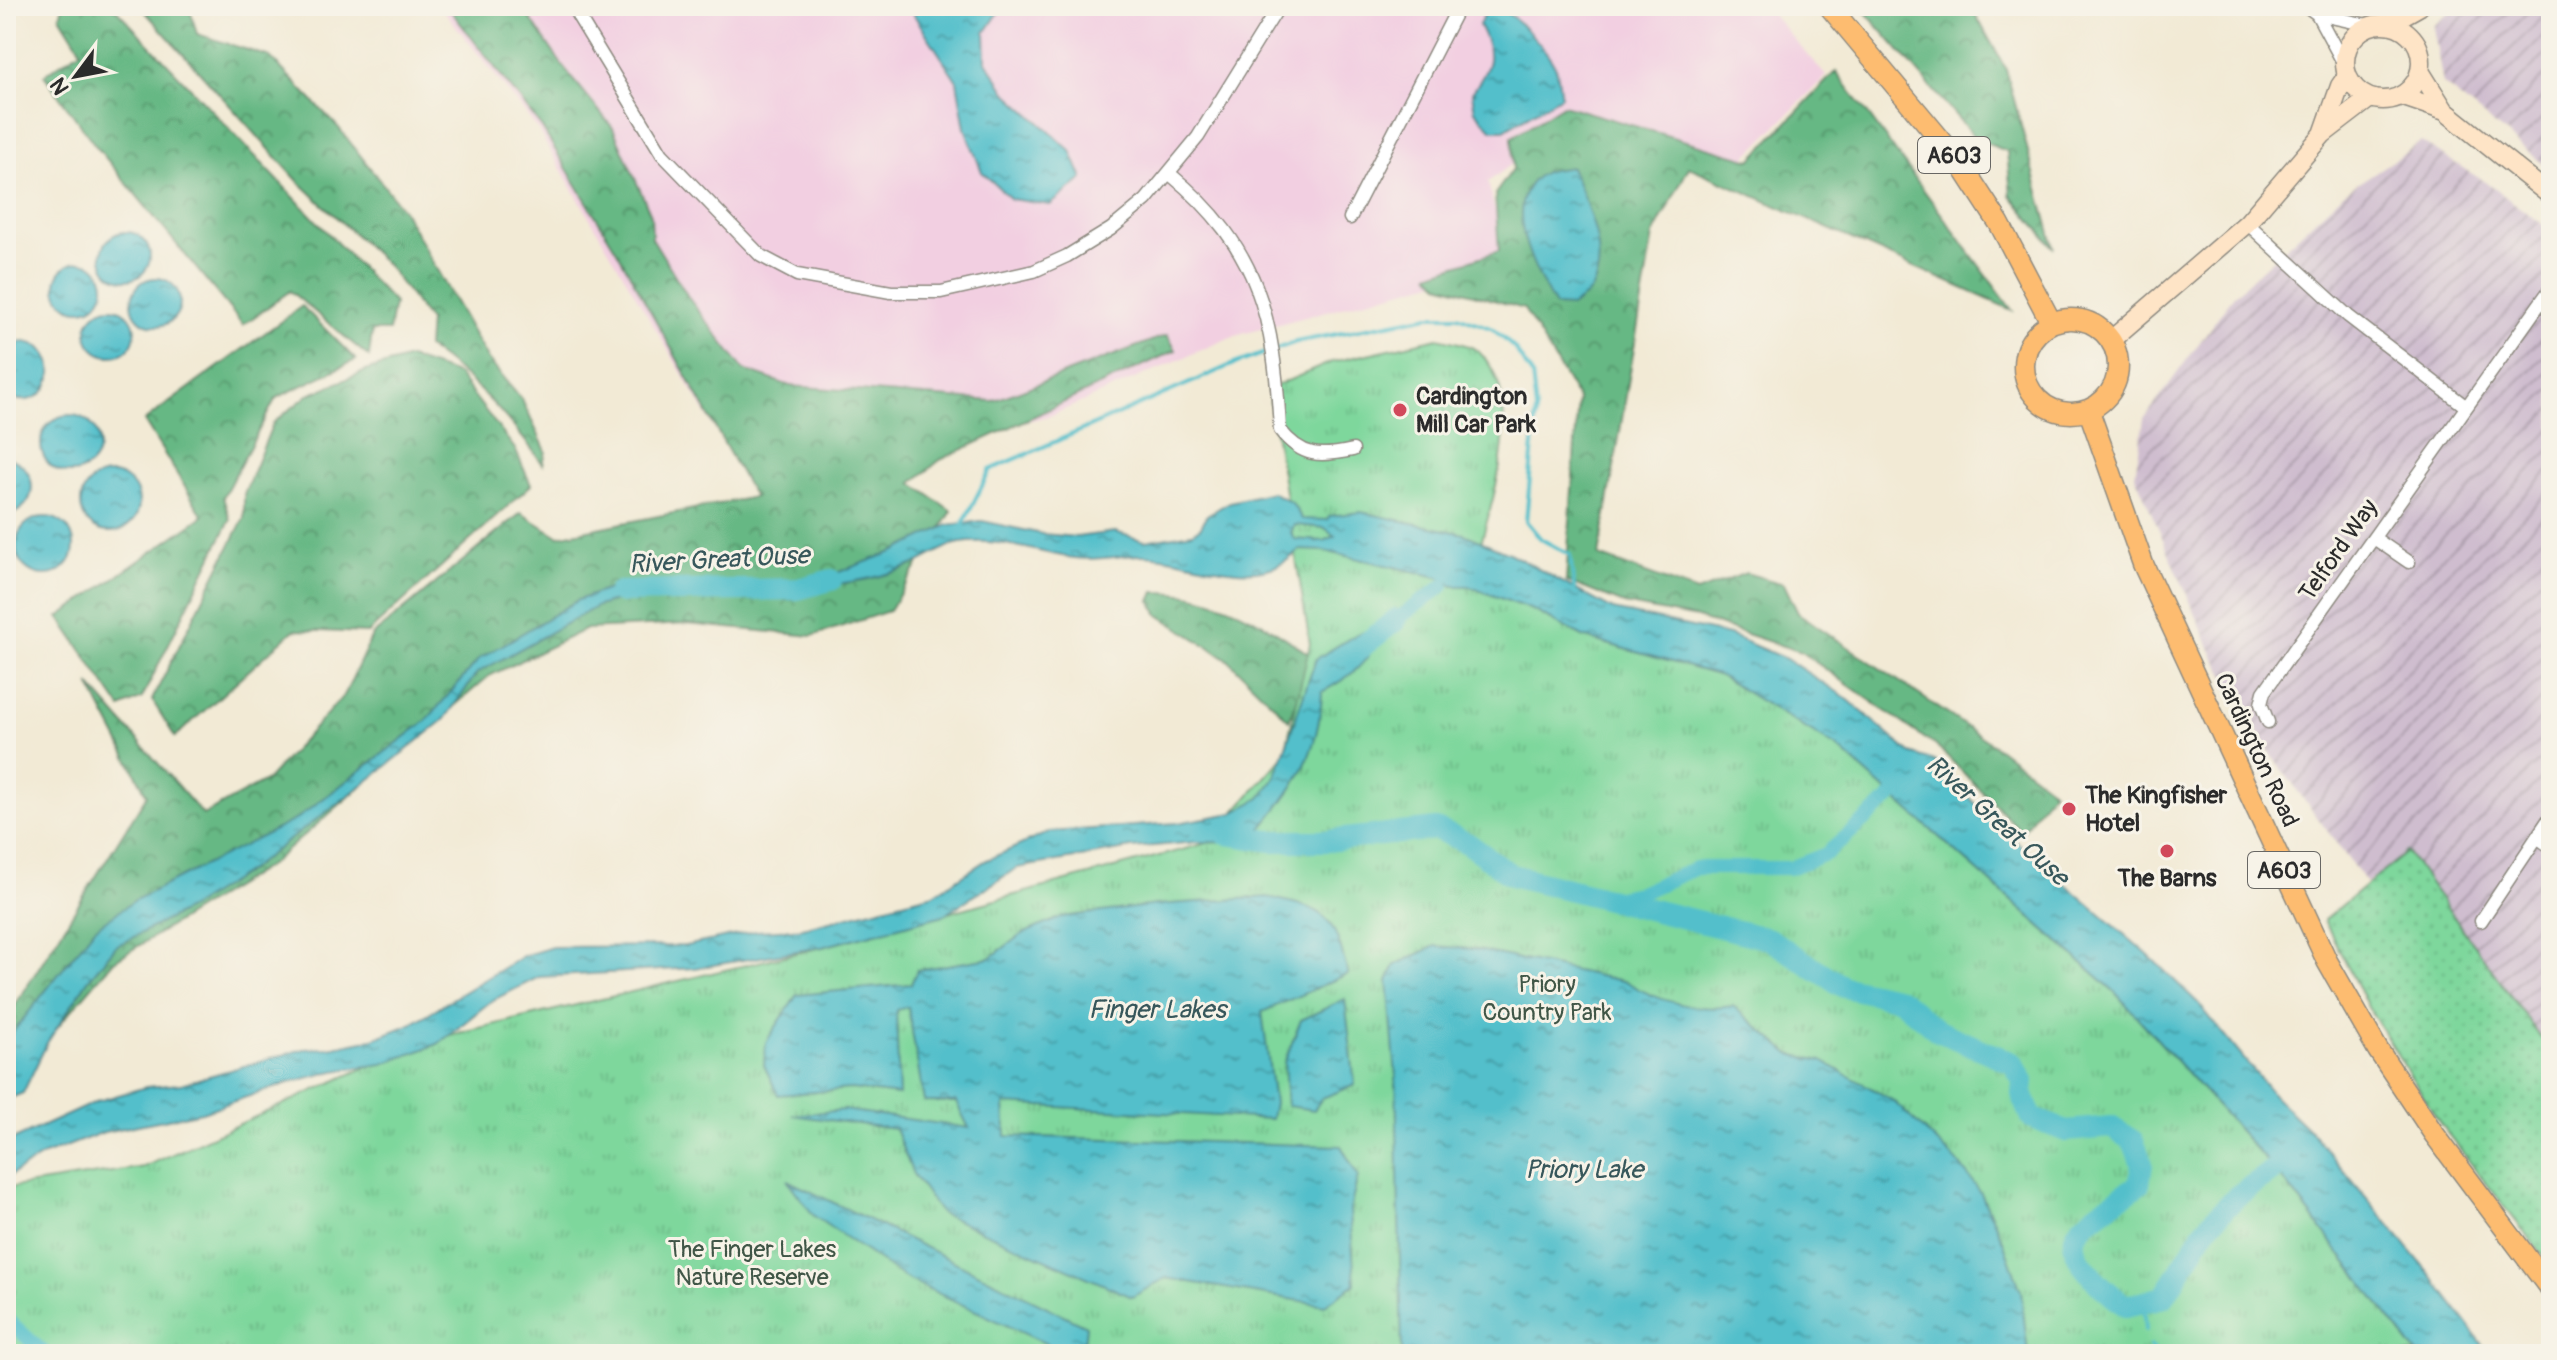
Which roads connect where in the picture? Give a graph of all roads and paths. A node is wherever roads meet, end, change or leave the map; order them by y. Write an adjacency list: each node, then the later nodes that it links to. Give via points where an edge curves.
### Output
1 (572, 6): 17 (street, via 651,141 671,165 761,256 797,275 891,292 941,292 1034,271 1111,229)
2 (1279, 6): 17 (street)
3 (1441, 6): 7 (street)
4 (1829, 6): 22 (main road, A603, via 1960,163 1999,223)
5 (2420, 6): 9 (street)
6 (2426, 6): 10 (street)
7 (1457, 10): 19 (street)
8 (2311, 10): 9 (street); 11 (street)
9 (2380, 25): 10 (street, via 2403,27); 11 (street, via 2350,42)
10 (2414, 40): 12 (street)
11 (2346, 71): 14 (street); 16 (street)
12 (2420, 71): 13 (street); 15 (street)
13 (2401, 96): 14 (street); 15 (street)
14 (2370, 98): 16 (street)
15 (2445, 111): 18 (street)
16 (2323, 134): 20 (street)
17 (1170, 174): 26 (street, via 1238,246 1261,296 1280,430 1313,455)
18 (2551, 196)
19 (1350, 218)
20 (2247, 223): 23 (street); 24 (street, via 2348,316)
21 (2551, 288): 24 (street, Telford Way)
22 (2051, 322): 23 (main road, via 2085,320); 25 (main road, via 2027,348 2023,366 2029,390 2045,406 2066,414)
23 (2111, 340): 25 (main road, via 2118,376 2108,398)
24 (2465, 406): 27 (street, Telford Way)
25 (2089, 411): 34 (main road, Cardington Road / A603, via 2143,564 2327,961 2434,1134)
26 (1353, 450)
27 (2374, 538): 28 (street); 29 (street, Telford Way, via 2264,692 2261,704)
28 (2409, 562)
29 (2268, 722)
30 (2551, 816): 31 (street)
31 (2537, 837): 32 (street); 33 (street)
32 (2551, 847)
33 (2481, 921)
34 (2551, 1290)

